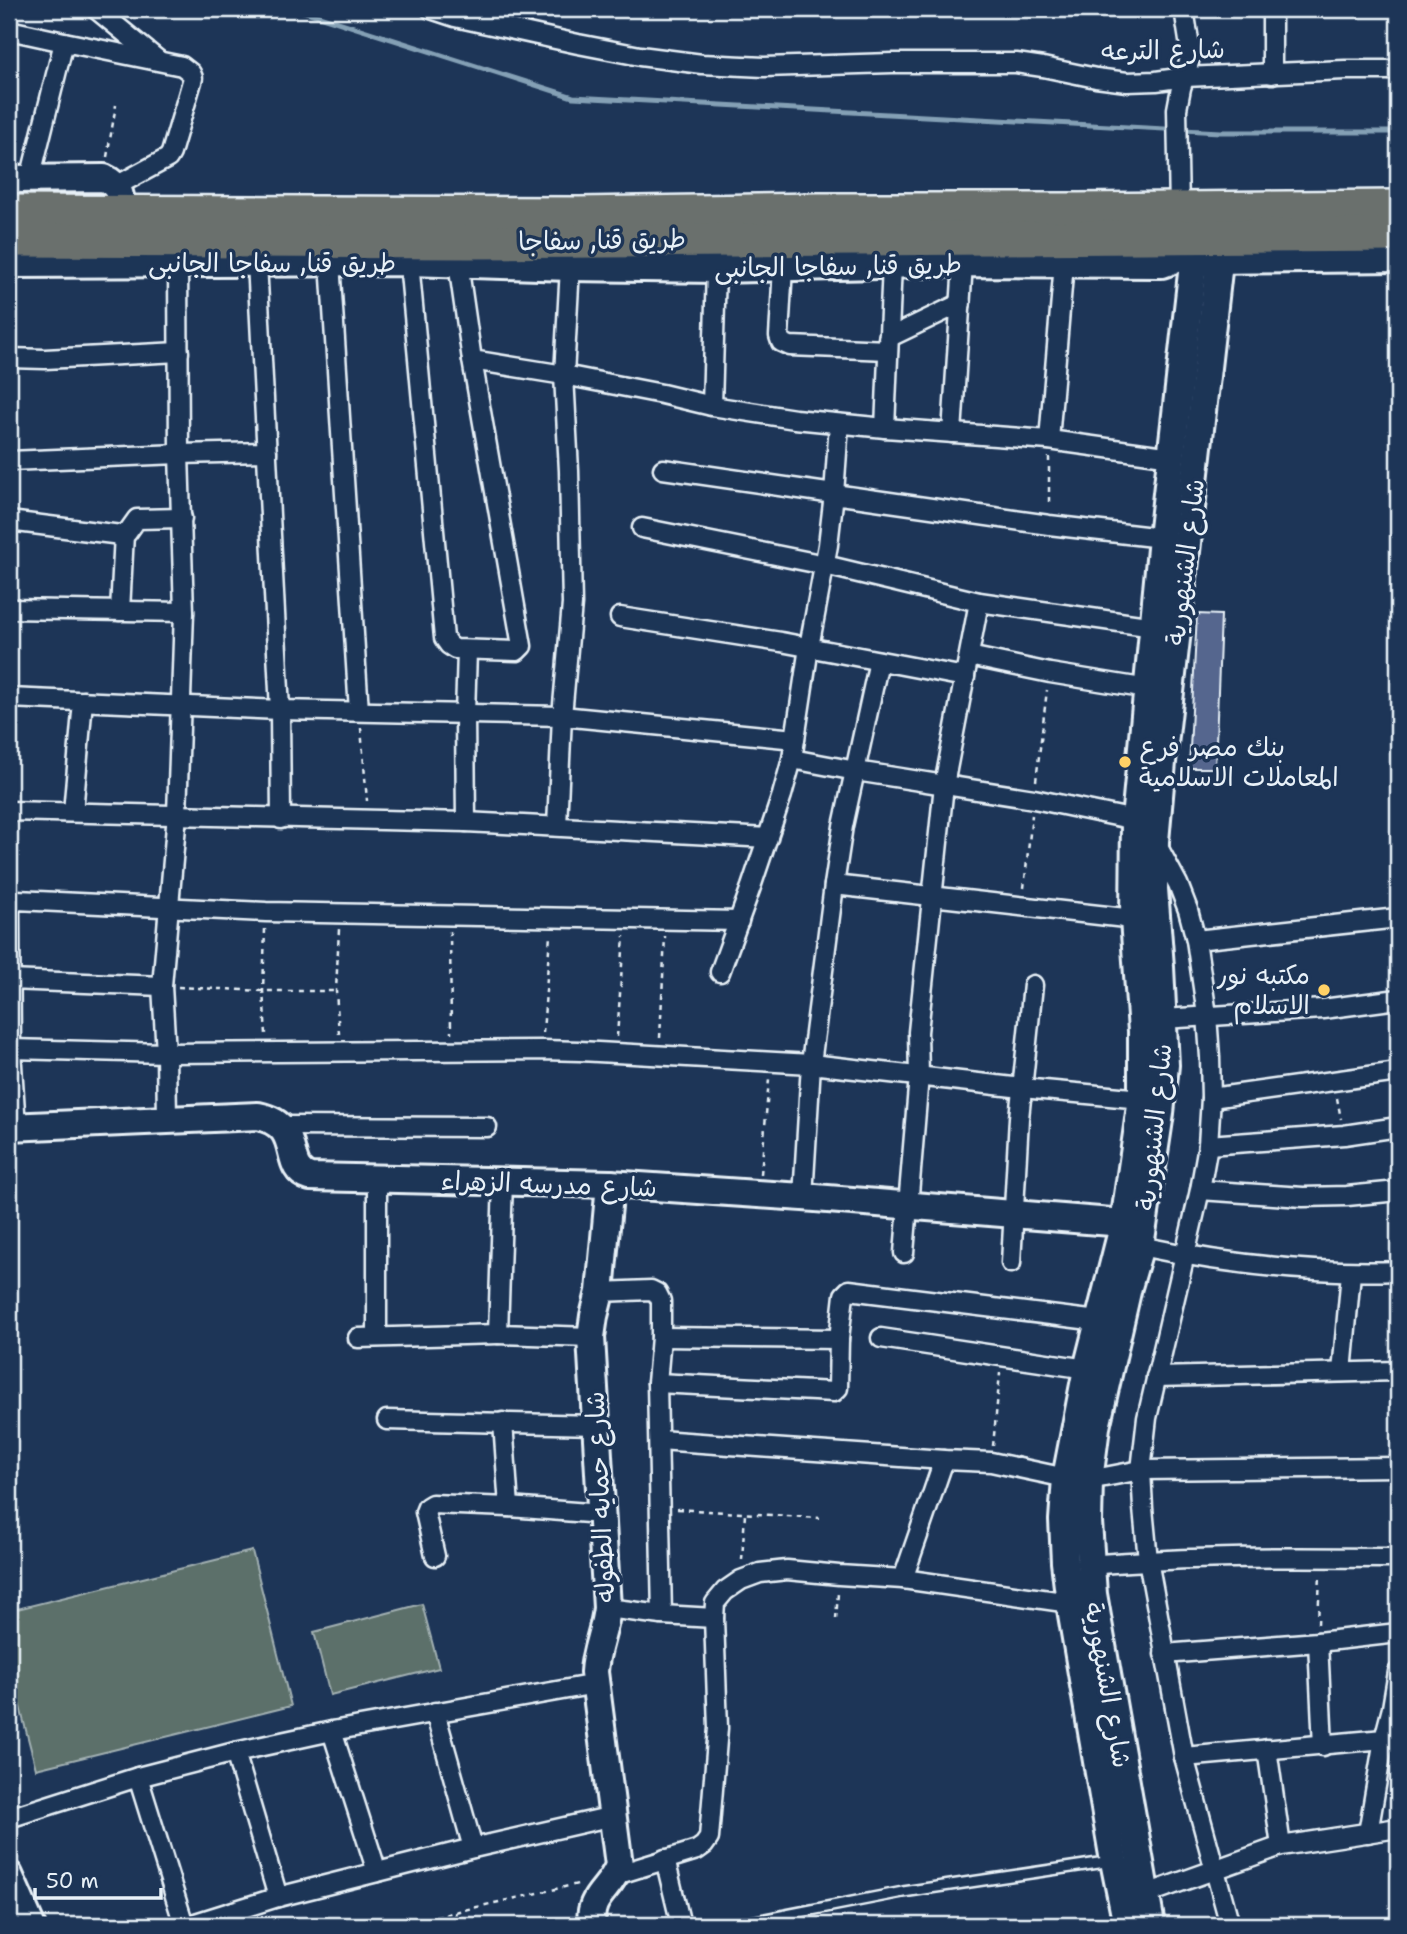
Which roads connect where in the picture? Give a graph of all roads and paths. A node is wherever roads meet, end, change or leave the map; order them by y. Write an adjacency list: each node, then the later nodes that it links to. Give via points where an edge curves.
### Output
1 (96, 9): 7 (street)
2 (431, 9): 10 (street, شارع الترعه, via 578,44 702,64 1016,63 1127,82)
3 (1184, 9): 10 (street, via 1190,47)
4 (1272, 9): 9 (street)
5 (9, 30): 6 (street)
6 (64, 41): 7 (street); 12 (street)
7 (161, 61): 13 (street, via 182,66 192,78 171,153)
8 (1398, 70): 9 (street, شارع الترعه)
9 (1267, 74): 10 (street, شارع الترعه)
10 (1185, 77): 14 (street, via 1177,109)
11 (116, 105): 13 (path)
12 (19, 178): 13 (street)
13 (114, 192): 16 (highway, طريق قنا, سفاجا, via 579,214); 17 (highway, طريق قنا, سفاجا)
14 (1179, 193): 15 (highway, طريق قنا, سفاجا); 16 (highway, طريق قنا, سفاجا)
15 (1398, 207)
16 (1078, 210): 20 (highway, via 1107,226 1207,224 1219,231)
17 (9, 212)
18 (1398, 235): 20 (highway, طريق قنا, سفاجا)
19 (9, 240): 20 (highway, طريق قنا, سفاجا)
20 (1208, 248): 21 (street); 28 (street, طريق قنا, سفاجا الجانبى, via 1188,250 1162,264); 47 (street, شارع الشنهورية); 90 (street, شارع الشنهورية)
21 (1398, 258)
22 (178, 262): 23 (street, طريق قنا, سفاجا الجانبى); 29 (street, طريق قنا, سفاجا الجانبى); 36 (street)
23 (257, 262): 24 (street, طريق قنا, سفاجا الجانبى); 45 (street)
24 (330, 262): 25 (street, طريق قنا, سفاجا الجانبى); 74 (street)
25 (409, 262): 26 (street, طريق قنا, سفاجا الجانبى); 65 (street, via 444,638 455,649)
26 (458, 263): 31 (street, طريق قنا, سفاجا الجانبى); 38 (street)
27 (963, 263): 28 (street, طريق قنا, سفاجا الجانبى); 30 (street, طريق قنا, سفاجا الجانبى); 34 (street)
28 (1064, 263): 44 (street)
29 (9, 264)
30 (892, 264): 32 (street, طريق قنا, سفاجا الجانبى); 35 (street)
31 (570, 267): 33 (street, طريق قنا, سفاجا الجانبى); 39 (street)
32 (783, 267): 33 (street, طريق قنا, سفاجا الجانبى); 35 (street, via 781,342 790,346)
33 (716, 269): 40 (street)
34 (961, 303): 35 (street); 43 (street)
35 (888, 344): 42 (street)
36 (179, 352): 37 (street); 46 (street)
37 (9, 358)
38 (472, 360): 39 (street); 65 (street, via 522,646 517,651)
39 (564, 375): 40 (street); 76 (street, via 572,604)
40 (712, 406): 41 (street)
41 (839, 424): 42 (street); 50 (street)
42 (885, 428): 43 (street)
43 (952, 433): 44 (street)
44 (1049, 440): 47 (street); 53 (path)
45 (267, 452): 46 (street); 73 (street)
46 (179, 454): 48 (street); 51 (street)
47 (1172, 457): 56 (street, شارع الشنهورية)
48 (9, 461)
49 (663, 469): 50 (street)
50 (834, 494): 53 (street); 57 (street)
51 (182, 518): 55 (street, via 137,519); 61 (street)
52 (9, 521): 55 (street)
53 (1049, 525): 56 (street)
54 (642, 528): 57 (street)
55 (124, 534): 60 (street)
56 (1162, 538): 63 (street, شارع الشنهورية)
57 (825, 565): 58 (street); 64 (street)
58 (979, 602): 63 (street); 66 (street)
59 (9, 609): 60 (street)
60 (120, 611): 61 (street)
61 (184, 611): 72 (street)
62 (620, 617): 64 (street)
63 (1154, 626): 69 (street, شارع الشنهورية)
64 (809, 647): 67 (street); 77 (street)
65 (467, 651): 75 (street)
66 (969, 656): 68 (street); 69 (street)
67 (879, 661): 68 (street); 79 (street)
68 (965, 677): 80 (street)
69 (1148, 689): 86 (street, شارع الشنهورية)
70 (9, 698): 71 (street)
71 (83, 701): 72 (street); 82 (street)
72 (180, 705): 73 (street); 83 (street)
73 (280, 710): 74 (street); 84 (street)
74 (359, 710): 75 (street); 85 (path)
75 (466, 714): 76 (street); 87 (street)
76 (562, 716): 77 (street); 88 (street)
77 (795, 739): 78 (street)
78 (792, 759): 79 (street); 89 (street)
79 (856, 771): 80 (street); 91 (street)
80 (944, 785): 86 (street); 92 (street)
81 (9, 811): 82 (street)
82 (73, 812): 83 (street)
83 (177, 814): 84 (street); 93 (street)
84 (281, 819): 85 (street)
85 (369, 820): 87 (street)
86 (1135, 820): 101 (street, شارع الشنهورية)
87 (466, 822): 88 (street)
88 (557, 826): 89 (street)
89 (768, 838): 102 (street)
90 (1155, 841): 103 (street, via 1178,884); 112 (street, شارع الشنهورية)
91 (834, 885): 92 (street); 122 (street)
92 (932, 895): 101 (street); 124 (street, via 918,1032)
93 (169, 907): 94 (street); 105 (street, via 18,900 10,907); 107 (street)
94 (266, 912): 95 (street); 108 (path)
95 (341, 912): 96 (street); 109 (path)
96 (450, 915): 97 (street); 114 (path)
97 (552, 918): 99 (street); 115 (path)
98 (1398, 918): 103 (street)
99 (625, 919): 100 (street); 119 (path)
100 (666, 919): 102 (street); 120 (path)
101 (1135, 919): 128 (street, شارع الشنهورية)
102 (739, 921): 104 (street)
103 (1196, 940): 111 (street)
104 (720, 972)
105 (9, 980): 107 (street); 113 (street)
106 (1033, 985): 126 (street)
107 (162, 986): 108 (path); 117 (street)
108 (263, 991): 109 (path); 116 (path)
109 (336, 991): 118 (path)
110 (1398, 999): 111 (street, via 1323,1009)
111 (1207, 1015): 112 (street); 127 (street)
112 (1163, 1019): 146 (street, شارع الشنهورية, via 1165,1065)
113 (11, 1049): 117 (street); 131 (street)
114 (451, 1050): 115 (street); 118 (street)
115 (542, 1050): 119 (street)
116 (267, 1052): 117 (street); 118 (street)
117 (166, 1053): 129 (street)
118 (340, 1053)
119 (616, 1053): 120 (street)
120 (659, 1056): 121 (street)
121 (771, 1062): 122 (street); 141 (path)
122 (811, 1064): 124 (street); 142 (street)
123 (1398, 1072): 125 (street)
124 (919, 1076): 126 (street); 143 (street)
125 (1333, 1081): 127 (street); 134 (path)
126 (1022, 1088): 128 (street); 144 (street)
127 (1211, 1098): 135 (street)
128 (1142, 1099): 145 (street, شارع الشنهورية)
129 (167, 1119): 130 (street, via 258,1116 272,1118); 131 (street)
130 (282, 1126): 132 (street); 136 (street, شارع مدرسه الزهراء, via 304,1175)
131 (13, 1127)
132 (487, 1127)
133 (1398, 1127): 134 (street)
134 (1344, 1135): 135 (street)
135 (1208, 1145): 139 (street)
136 (377, 1178): 137 (street, شارع مدرسه الزهراء); 155 (street)
137 (503, 1181): 138 (street, شارع مدرسه الزهراء); 154 (street)
138 (611, 1184): 141 (street, شارع مدرسه الزهراء); 152 (street, شارع حمايه الطفوله)
139 (1200, 1190): 140 (street, via 1303,1197); 148 (street)
140 (1398, 1191)
141 (759, 1194): 142 (street, شارع مدرسه الزهراء)
142 (803, 1197): 143 (street, شارع مدرسه الزهراء)
143 (908, 1205): 144 (street, شارع مدرسه الزهراء); 147 (street)
144 (1014, 1215): 145 (street, شارع مدرسه الزهراء); 149 (street)
145 (1124, 1223): 153 (street, شارع الشنهورية)
146 (1140, 1246): 148 (street); 175 (street, شارع الشنهورية, via 1099,1414)
147 (904, 1253)
148 (1184, 1255): 151 (street); 165 (street)
149 (1011, 1263)
150 (1398, 1271): 151 (street)
151 (1351, 1273): 164 (street)
152 (600, 1292): 156 (street, شارع حمايه الطفوله); 157 (street, via 657,1293)
153 (1098, 1321): 160 (street, via 849,1290 844,1294); 162 (street, شارع الشنهورية)
154 (498, 1334): 155 (street); 156 (street)
155 (377, 1336): 158 (street)
156 (591, 1337): 169 (street, شارع حمايه الطفوله)
157 (661, 1337): 160 (street); 166 (street)
158 (358, 1338)
159 (881, 1338): 161 (street)
160 (839, 1339): 166 (street, via 838,1388 834,1392)
161 (1001, 1356): 162 (street); 172 (path)
162 (1087, 1369): 175 (street, شارع الشنهورية)
163 (1398, 1371): 164 (street)
164 (1342, 1372): 165 (street)
165 (1156, 1377): 174 (street)
166 (657, 1382): 170 (street)
167 (387, 1420): 168 (street)
168 (503, 1422): 169 (street); 176 (street)
169 (596, 1425): 178 (street, شارع حمايه الطفوله)
170 (659, 1440): 171 (street); 177 (street)
171 (944, 1460): 172 (street); 187 (street)
172 (991, 1462): 175 (street)
173 (1398, 1467): 174 (street)
174 (1142, 1471): 175 (street); 184 (street)
175 (1077, 1479): 185 (street, شارع الشنهورية); 189 (street, شارع الشنهورية, via 1063,1520)
176 (509, 1507): 178 (street); 181 (street, via 427,1507)
177 (659, 1508): 179 (path); 191 (street)
178 (602, 1514): 190 (street, شارع حمايه الطفوله)
179 (745, 1514): 180 (path); 188 (path)
180 (820, 1518)
181 (435, 1556)
182 (1321, 1557): 183 (street); 184 (street); 195 (path)
183 (1398, 1558)
184 (1148, 1560): 185 (street); 196 (street)
185 (1090, 1564): 219 (street, شارع الشنهورية)
186 (839, 1575): 187 (street); 188 (street, via 787,1570); 193 (path)
187 (903, 1579): 189 (street)
188 (741, 1580): 192 (street, via 715,1603)
189 (1070, 1603): 214 (street, شارع الشنهورية)
190 (607, 1608): 191 (street); 198 (street, شارع حمايه الطفوله, via 595,1660)
191 (662, 1615): 192 (street)
192 (714, 1618): 213 (street, via 718,1728 709,1838 697,1850)
193 (836, 1619)
194 (1398, 1633): 195 (street)
195 (1318, 1642): 196 (street); 202 (street)
196 (1164, 1654): 205 (street)
197 (1398, 1672): 201 (street)
198 (596, 1684): 199 (street); 207 (street, شارع حمايه الطفوله)
199 (435, 1712): 200 (street); 212 (street)
200 (332, 1731): 204 (street); 216 (street)
201 (1384, 1739): 202 (street); 210 (street)
202 (1323, 1746): 203 (street)
203 (1267, 1749): 205 (street); 211 (street)
204 (235, 1752): 206 (street); 220 (street)
205 (1184, 1757): 215 (street)
206 (138, 1777): 208 (street); 224 (street)
207 (613, 1816): 212 (street); 217 (street, شارع حمايه الطفوله, via 619,1854)
208 (9, 1818)
209 (1398, 1828): 210 (street)
210 (1368, 1833): 211 (street)
211 (1281, 1846): 215 (street)
212 (473, 1848): 216 (street)
213 (665, 1859): 217 (street); 229 (street)
214 (1114, 1861): 222 (lane, via 903,1892); 230 (street, شارع الشنهورية)
215 (1216, 1869): 219 (street); 232 (street)
216 (377, 1872): 220 (street)
217 (616, 1875): 221 (path); 228 (street, via 596,1897)
218 (12, 1891): 223 (street)
219 (1144, 1895): 231 (street, شارع الشنهورية)
220 (278, 1897): 225 (street)
221 (455, 1912): 226 (path); 227 (path)
222 (750, 1922)
223 (31, 1925)
224 (184, 1925)
225 (189, 1925)
226 (407, 1925)
227 (458, 1925)
228 (592, 1925)
229 (681, 1925)
230 (1127, 1925)
231 (1151, 1925)
232 (1230, 1925)

